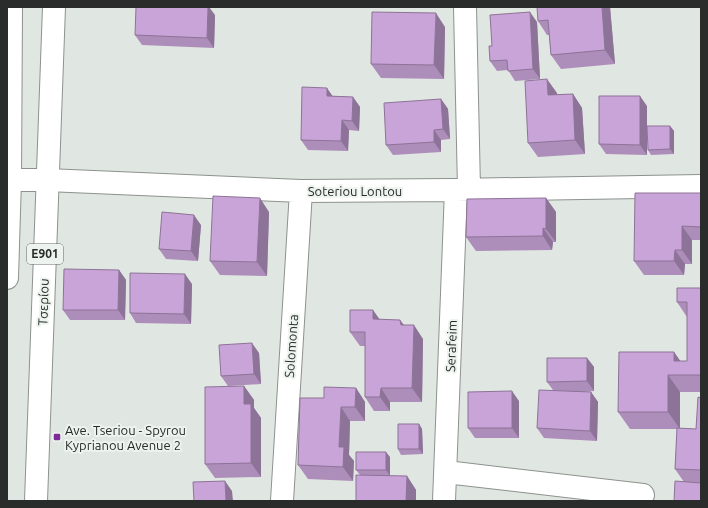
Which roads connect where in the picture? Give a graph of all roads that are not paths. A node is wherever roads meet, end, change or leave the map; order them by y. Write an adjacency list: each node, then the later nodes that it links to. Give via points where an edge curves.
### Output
1 (11, 7): 4 (street, E901)
2 (54, 7): 5 (street, Τσερίου / E901)
3 (465, 7): 7 (street, Serafeim)
4 (10, 180): 5 (street, Soteriou Lontou); 9 (street, E901)
5 (47, 180): 8 (street, Soteriou Lontou); 12 (street, Τσερίου / E901)
6 (701, 186): 7 (street, Soteriou Lontou)
7 (463, 190): 8 (street, Soteriou Lontou); 10 (street, Serafeim)
8 (301, 191): 13 (street, Solomonta)
9 (7, 278)
10 (446, 472): 11 (street); 14 (street, Serafeim)
11 (643, 495)
12 (36, 501)
13 (282, 501)
14 (444, 501)

